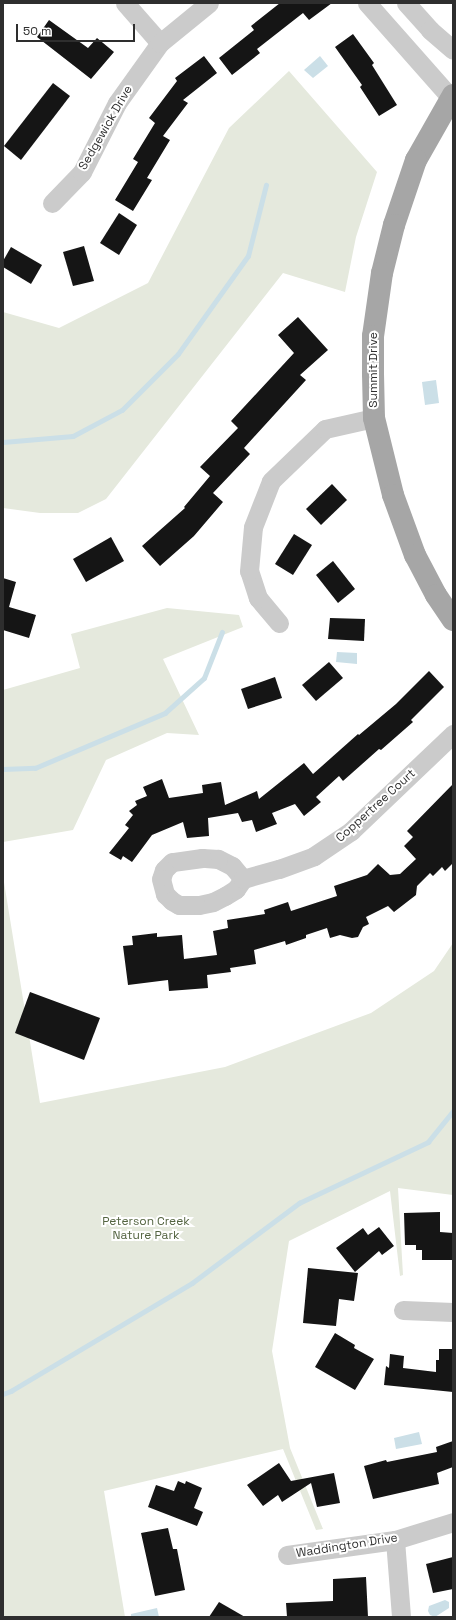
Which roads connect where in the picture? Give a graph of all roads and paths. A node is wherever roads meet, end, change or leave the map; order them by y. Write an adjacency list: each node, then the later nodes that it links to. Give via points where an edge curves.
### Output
1 (125, 3): 5 (street)
2 (209, 3): 5 (street, Sedgewick Drive)
3 (367, 3): 7 (street)
4 (406, 3): 6 (street, via 430,30)
5 (160, 43): 8 (street, Sedgewick Drive, via 117,104 82,172)
6 (453, 50)
7 (452, 96): 9 (main road, Summit Drive, via 416,160 394,225 382,274 373,336)
8 (52, 203)
9 (374, 418): 10 (main road, Summit Drive, via 393,494 415,555 436,595); 11 (street, via 325,429 271,481 253,527 249,571 258,598)
10 (453, 620)
11 (279, 623)
12 (453, 734): 13 (street, Coppertree Court, via 385,800 333,845 314,856)
13 (243, 879)
14 (404, 1310): 15 (street)
15 (453, 1312)
16 (453, 1522): 17 (street, Waddington Drive)
17 (395, 1540): 18 (street, Waddington Drive); 19 (street)
18 (287, 1555)
19 (401, 1617)

